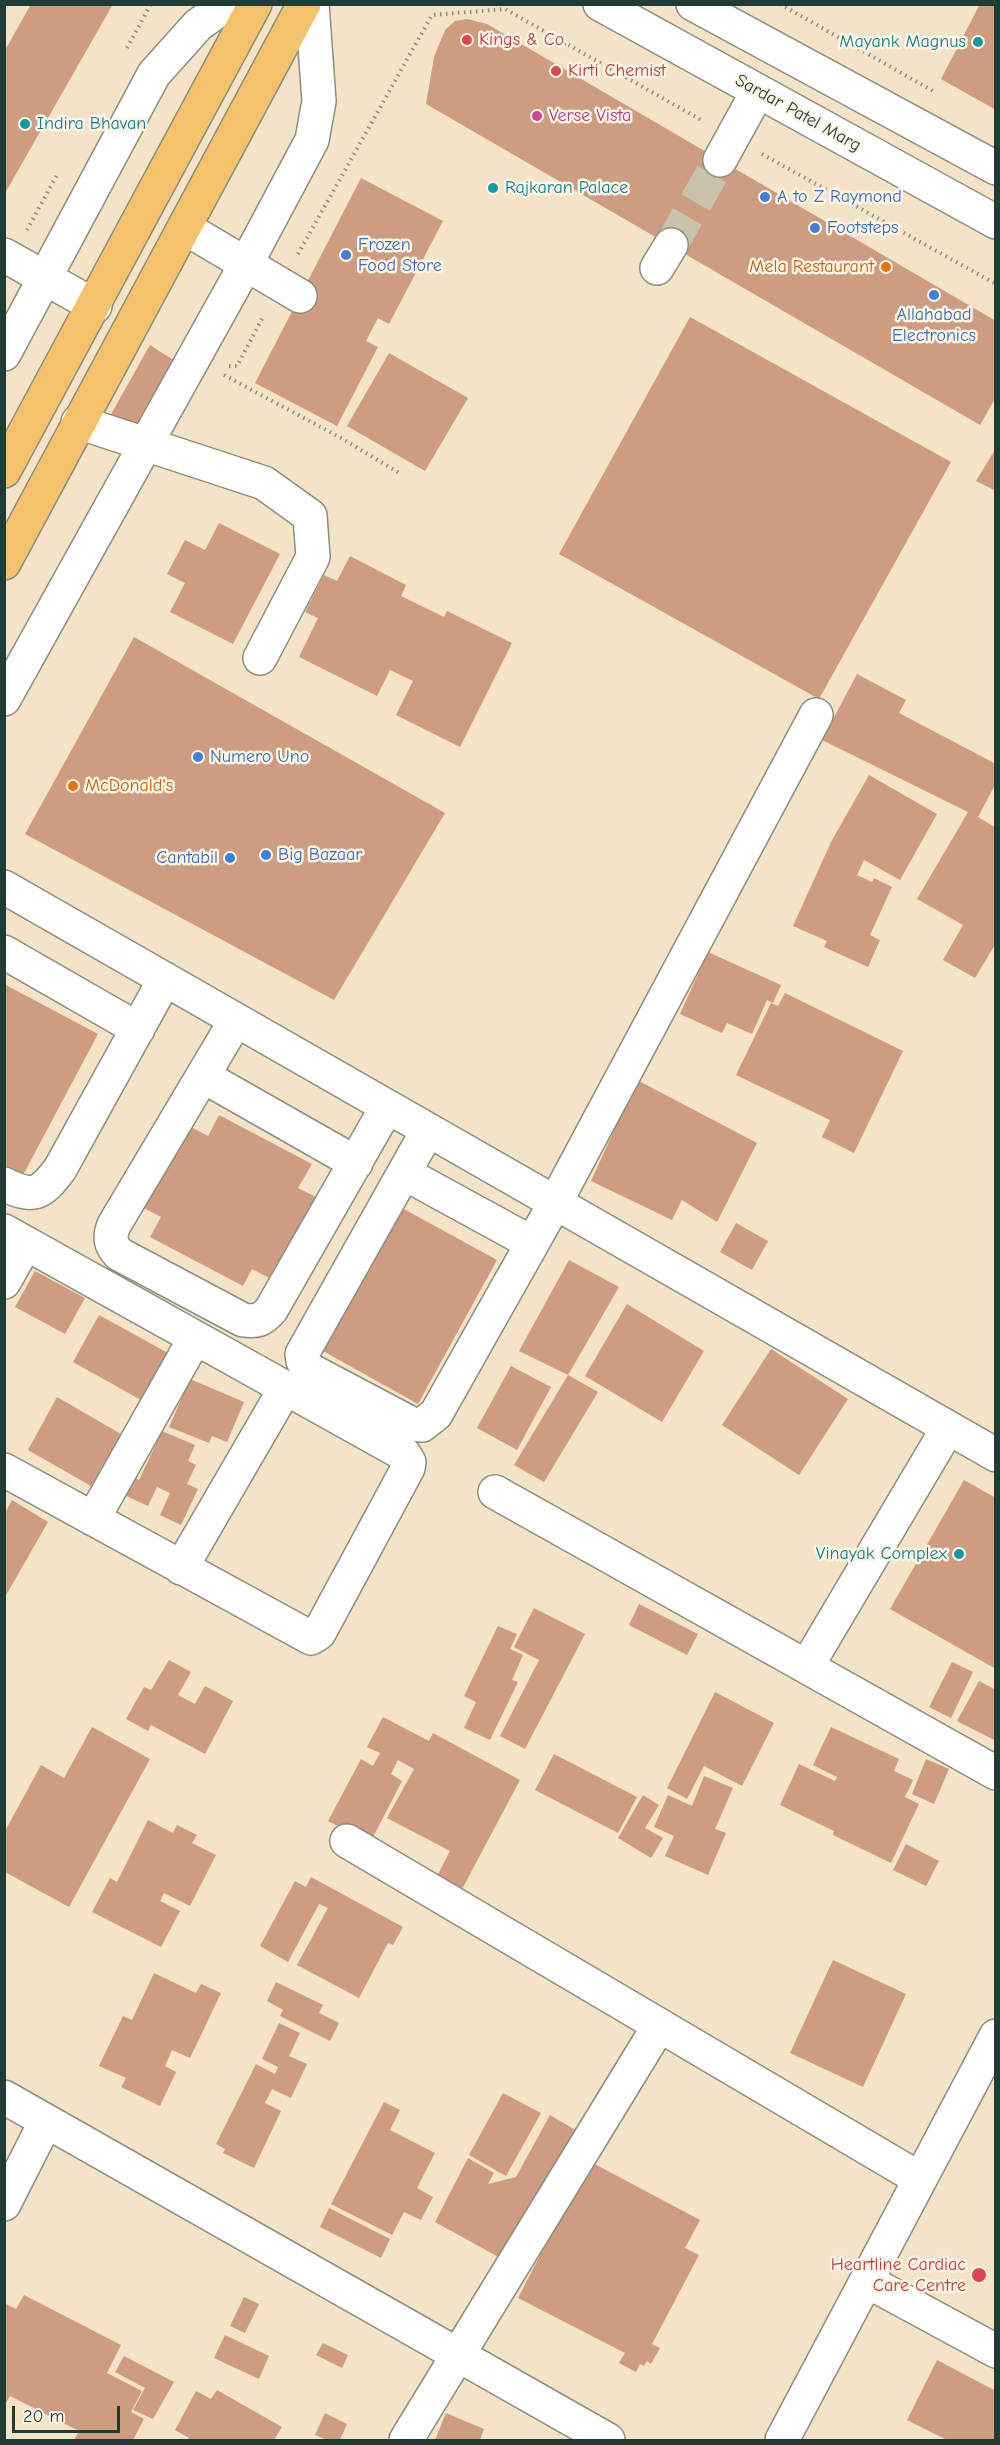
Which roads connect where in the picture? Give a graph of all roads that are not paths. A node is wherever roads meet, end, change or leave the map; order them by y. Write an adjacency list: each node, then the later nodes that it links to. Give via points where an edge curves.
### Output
1 (227, 4): 14 (street, via 198,25 154,74)
2 (255, 4): 16 (main road)
3 (304, 4): 11 (main road)
4 (312, 4): 13 (street, via 319,101 312,140)
5 (600, 4): 7 (street, Sardar Patel Marg)
6 (693, 4): 9 (street)
7 (759, 91): 8 (street); 10 (street, Sardar Patel Marg)
8 (727, 149)
9 (996, 168)
10 (996, 222)
11 (185, 228): 13 (street); 18 (main road)
12 (4, 255): 14 (street)
13 (246, 264): 15 (street); 19 (street)
14 (45, 278): 16 (street); 17 (street)
15 (290, 290)
16 (94, 306): 20 (main road)
17 (4, 354)
18 (78, 422): 19 (street); 21 (main road)
19 (146, 444): 22 (street, via 264,483 310,516 313,557); 23 (street)
20 (4, 471)
21 (4, 563)
22 (260, 658)
23 (4, 699)
24 (816, 715): 37 (street)
25 (4, 887): 27 (street)
26 (4, 952): 29 (street)
27 (165, 979): 28 (street); 29 (street)
28 (236, 1020): 30 (street); 31 (street)
29 (138, 1029): 36 (street, via 48,1186 36,1193 20,1192)
30 (203, 1076): 33 (street); 33 (street, via 114,1225 110,1236 118,1254 243,1320 263,1319)
31 (387, 1107): 32 (street); 33 (street)
32 (428, 1130): 34 (street); 35 (street)
33 (356, 1163)
34 (492, 1166): 37 (street); 38 (street)
35 (404, 1173): 38 (street); 40 (street, via 306,1345 303,1361 308,1369 412,1424 422,1425 436,1414)
36 (4, 1184)
37 (555, 1203): 40 (street); 44 (street)
38 (469, 1209): 40 (street)
39 (15, 1237): 41 (street); 42 (street)
40 (532, 1243)
41 (4, 1282)
42 (195, 1338): 43 (street); 48 (street)
43 (285, 1389): 49 (street); 49 (street, via 404,1454 409,1462 319,1633 311,1638 306,1636)
44 (948, 1428): 45 (street); 50 (street)
45 (996, 1455)
46 (4, 1470): 48 (street)
47 (495, 1492): 50 (street)
48 (93, 1519): 49 (street)
49 (181, 1568)
50 (807, 1666): 51 (street)
51 (996, 1773)
52 (347, 1841): 53 (street)
53 (659, 2026): 57 (street); 61 (street)
54 (996, 2036): 57 (street)
55 (4, 2097): 56 (street)
56 (46, 2121): 58 (street); 61 (street)
57 (920, 2179): 59 (street)
58 (4, 2204)
59 (867, 2281): 60 (street); 64 (street)
60 (996, 2351)
61 (458, 2356): 62 (street); 63 (street)
62 (406, 2440)
63 (608, 2440)
64 (782, 2440)

